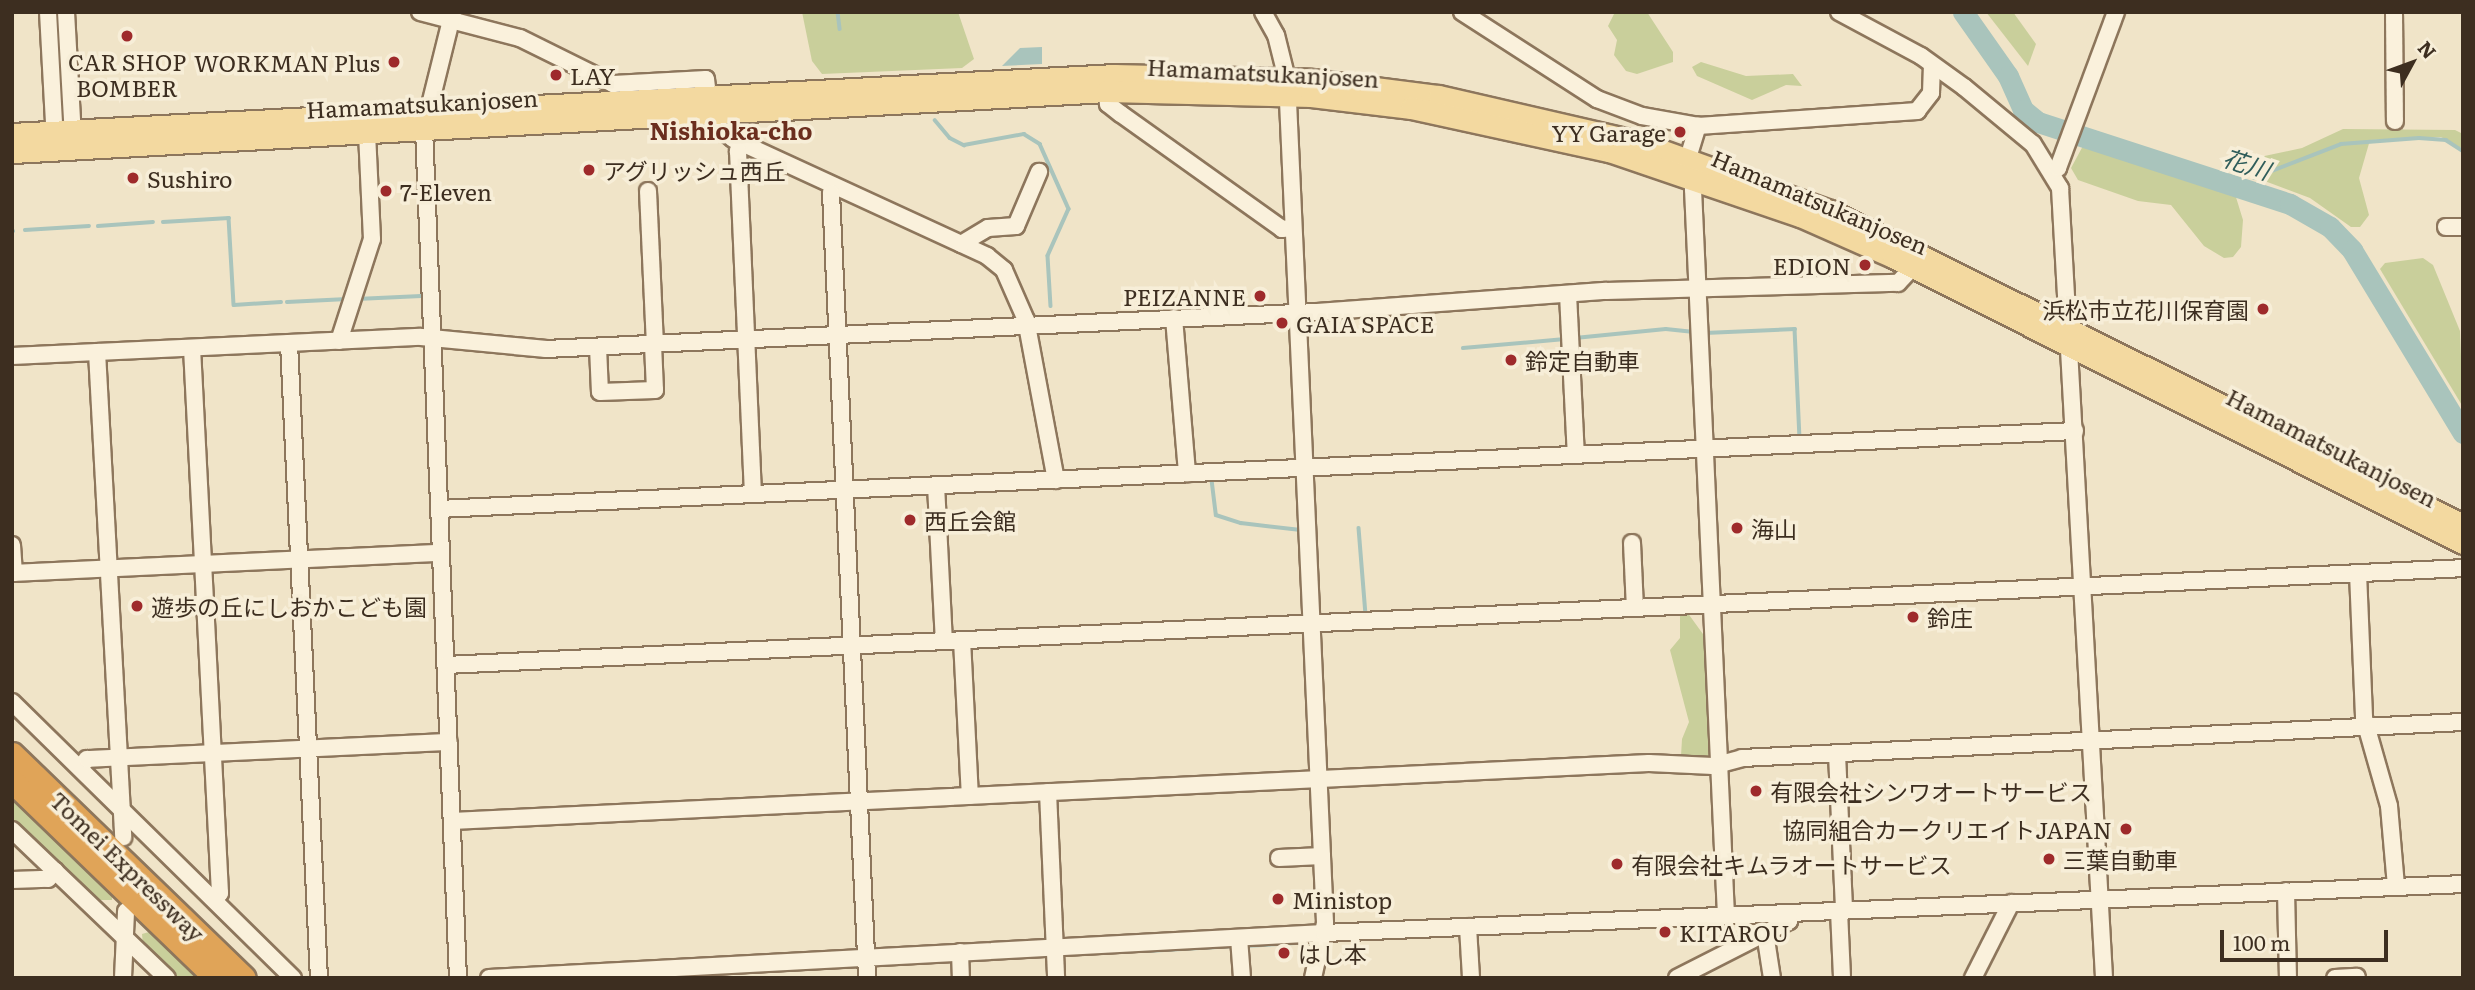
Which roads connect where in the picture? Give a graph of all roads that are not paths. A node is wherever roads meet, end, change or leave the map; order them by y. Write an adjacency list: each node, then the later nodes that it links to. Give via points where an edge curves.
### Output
1 (48, 12): 19 (street)
2 (66, 12): 19 (street)
3 (420, 12): 9 (street)
4 (1263, 12): 11 (street, via 1276,35)
5 (1462, 12): 16 (street, via 1597,99 1642,116)
6 (1839, 12): 10 (street)
7 (2116, 12): 23 (street, via 2058,168)
8 (2394, 12): 15 (street)
9 (452, 16): 13 (street, via 520,38 613,84 706,79); 14 (street)
10 (1932, 65): 16 (street, via 1931,93 1917,111); 23 (street, via 2023,136)
11 (1287, 87): 12 (main road, Hamamatsukanjosen); 13 (main road, Hamamatsukanjosen, via 1089,75); 22 (main road, Hamamatsukanjosen, via 1376,87 1502,108); 25 (main road, Hamamatsukanjosen, via 1498,124); 30 (street)
12 (1107, 91): 13 (main road, Hamamatsukanjosen); 30 (street, via 1108,104 1121,114 1282,229)
13 (712, 104): 14 (main road, Hamamatsukanjosen); 20 (street, via 716,125)
14 (425, 120): 17 (main road, Hamamatsukanjosen); 19 (main road, Hamamatsukanjosen); 40 (street)
15 (2395, 121)
16 (1698, 126): 22 (street)
17 (367, 132): 19 (main road, Hamamatsukanjosen); 42 (street, via 372,239)
18 (12, 134): 19 (main road, Hamamatsukanjosen)
19 (64, 140): 21 (main road, Hamamatsukanjosen)
20 (741, 143): 26 (street); 41 (street)
21 (12, 152)
22 (1688, 158): 39 (main road, Hamamatsukanjosen, via 1853,221)
23 (2052, 171): 39 (street, via 2065,214)
24 (1039, 172): 31 (street, via 1016,226 988,228)
25 (1697, 177): 32 (main road, Hamamatsukanjosen, via 1800,216); 33 (street, via 1693,190)
26 (834, 186): 31 (street); 38 (street)
27 (648, 191): 44 (street)
28 (2446, 227): 29 (street)
29 (2463, 227)
30 (1293, 228): 35 (street)
31 (961, 244): 37 (street, via 1004,270)
32 (1913, 267): 33 (street, via 1898,283); 39 (main road, Hamamatsukanjosen)
33 (1698, 288): 34 (street); 50 (street)
34 (1568, 294): 35 (street); 51 (street)
35 (1297, 312): 36 (street); 52 (street)
36 (1174, 318): 37 (street); 53 (street)
37 (1027, 325): 38 (street); 54 (street)
38 (838, 335): 41 (street); 56 (street)
39 (2071, 337): 49 (street); 59 (main road, Hamamatsukanjosen); 61 (main road, Hamamatsukanjosen)
40 (432, 338): 42 (street); 45 (street, via 524,349); 58 (street)
41 (746, 339): 44 (street); 57 (street)
42 (339, 341): 43 (street)
43 (289, 343): 46 (street); 64 (street)
44 (654, 344): 45 (street); 45 (street, via 655,390 600,392)
45 (598, 346)
46 (192, 348): 47 (street); 65 (street)
47 (97, 352): 48 (street); 67 (street)
48 (12, 356)
49 (2075, 430): 50 (street); 70 (street)
50 (1705, 448): 51 (street); 71 (street)
51 (1576, 455): 52 (street)
52 (1304, 468): 53 (street); 73 (street)
53 (1187, 473): 54 (street)
54 (1056, 480): 55 (street)
55 (936, 485): 56 (street); 75 (street)
56 (845, 490): 57 (street); 76 (street)
57 (753, 494): 58 (street)
58 (439, 509): 63 (street)
59 (2463, 525)
60 (1632, 543): 72 (street)
61 (2463, 543)
62 (12, 545): 68 (street)
63 (441, 553): 64 (street); 77 (street)
64 (298, 560): 65 (street); 83 (street)
65 (203, 564): 67 (street); 84 (street)
66 (2463, 568): 69 (street)
67 (109, 569): 68 (street); 87 (street)
68 (13, 573)
69 (2358, 573): 70 (street); 80 (street)
70 (2083, 586): 71 (street); 81 (street)
71 (1713, 604): 72 (street); 88 (street)
72 (1635, 608): 73 (street)
73 (1312, 624): 74 (street); 90 (street)
74 (962, 640): 75 (street); 93 (street)
75 (944, 641): 76 (street)
76 (852, 646): 77 (street); 94 (street)
77 (446, 665): 82 (street)
78 (12, 702): 89 (street)
79 (2463, 722): 80 (street)
80 (2366, 727): 81 (street); 104 (street, via 2389,806)
81 (2091, 741): 86 (street); 107 (street)
82 (449, 742): 83 (street); 96 (street)
83 (308, 748): 84 (street); 129 (street)
84 (213, 753): 87 (street); 106 (street, via 220,893)
85 (12, 754): 127 (highway, Tomei Expressway)
86 (1837, 754): 88 (street, via 1742,758); 110 (street)
87 (118, 757): 89 (street, via 87,759); 95 (street)
88 (1721, 764): 90 (street, via 1649,763); 112 (street)
89 (82, 765): 95 (street)
90 (1318, 779): 92 (street); 99 (street)
91 (12, 781): 126 (highway, Tomei Expressway)
92 (1048, 792): 93 (street); 118 (street)
93 (970, 796): 94 (street)
94 (860, 801): 96 (street); 120 (street)
95 (121, 805): 98 (street); 106 (street)
96 (452, 821): 130 (street)
97 (12, 830): 101 (street)
98 (122, 837)
99 (1322, 856): 100 (street); 114 (street)
100 (1279, 858)
101 (55, 871): 102 (street, via 48,879); 116 (street)
102 (12, 880)
103 (2463, 884): 104 (street)
104 (2396, 887): 105 (street)
105 (2286, 891): 107 (street); 143 (street)
106 (214, 899): 128 (street)
107 (2098, 899): 108 (street); 142 (street)
108 (2011, 903): 110 (street); 141 (street)
109 (126, 911): 116 (street)
110 (1842, 911): 111 (street); 140 (street)
111 (1788, 913): 112 (street); 115 (street, via 1789,922)
112 (1726, 916): 113 (street)
113 (1468, 927): 114 (street); 137 (street)
114 (1324, 933): 117 (street); 136 (street)
115 (1765, 933): 138 (street); 139 (street)
116 (124, 937): 124 (street); 125 (street)
117 (1239, 938): 118 (street); 135 (street)
118 (1054, 947): 119 (street); 134 (street)
119 (960, 951): 120 (street); 133 (street)
120 (867, 956): 121 (street); 132 (street)
121 (774, 970): 122 (street)
122 (541, 977): 131 (street)
123 (2357, 977): 144 (street)
124 (123, 978)
125 (167, 978)
126 (216, 978)
127 (244, 978)
128 (293, 978)
129 (320, 978)
130 (458, 978)
131 (489, 978)
132 (867, 978)
133 (961, 978)
134 (1056, 978)
135 (1242, 978)
136 (1313, 978)
137 (1471, 978)
138 (1676, 978)
139 (1772, 978)
140 (1842, 978)
141 (1973, 978)
142 (2104, 978)
143 (2288, 978)
144 (2335, 978)

